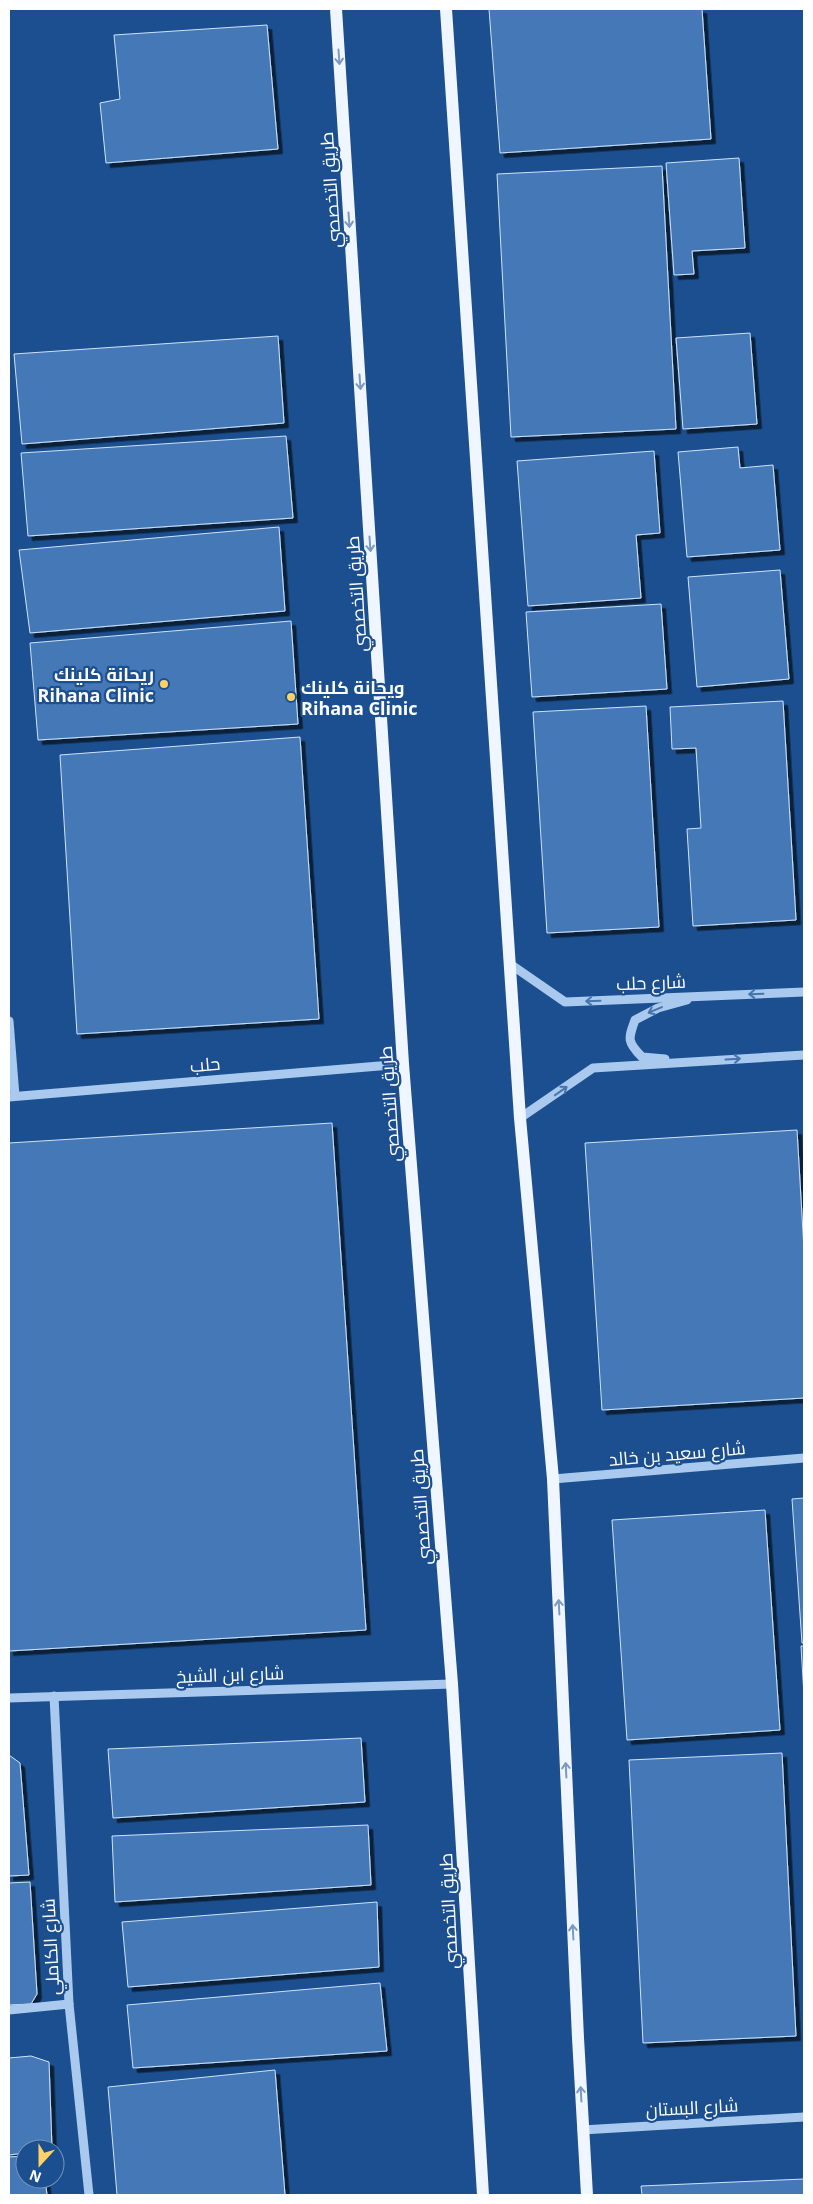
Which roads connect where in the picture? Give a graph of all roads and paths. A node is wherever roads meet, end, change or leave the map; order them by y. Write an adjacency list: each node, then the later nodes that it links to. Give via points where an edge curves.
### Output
1 (336, 9): 9 (main road, طريق التخصصي, one-way to 9)
2 (446, 9): 3 (main road)
3 (510, 964): 5 (street, شارع حلب, one-way to 3, via 565,1002); 11 (main road)
4 (804, 992): 5 (street, شارع حلب, one-way to 5)
5 (702, 996): 8 (street, one-way to 8, via 658,1008 636,1020 629,1036 631,1046 642,1057)
6 (9, 1021): 10 (street)
7 (804, 1055): 8 (street, one-way to 7)
8 (706, 1061): 11 (street, one-way to 8, via 593,1068)
9 (403, 1064): 10 (street, حلب); 14 (main road, طريق التخصصي)
10 (12, 1096)
11 (520, 1118): 13 (main road)
12 (804, 1458): 13 (street, شارع سعيد بن خالد)
13 (553, 1479): 20 (main road, one-way to 13)
14 (452, 1684): 15 (street, شارع ابن الشيخ); 22 (main road, طريق التخصصي)
15 (54, 1696): 16 (street, شارع ابن الشيخ); 17 (street, شارع الكاملي)
16 (9, 1698)
17 (69, 2004): 18 (street); 21 (street, شارع الكاملي)
18 (9, 2010)
19 (804, 2117): 20 (street, شارع البستان)
20 (582, 2130): 23 (main road)
21 (89, 2195)
22 (483, 2195)
23 (588, 2195)

